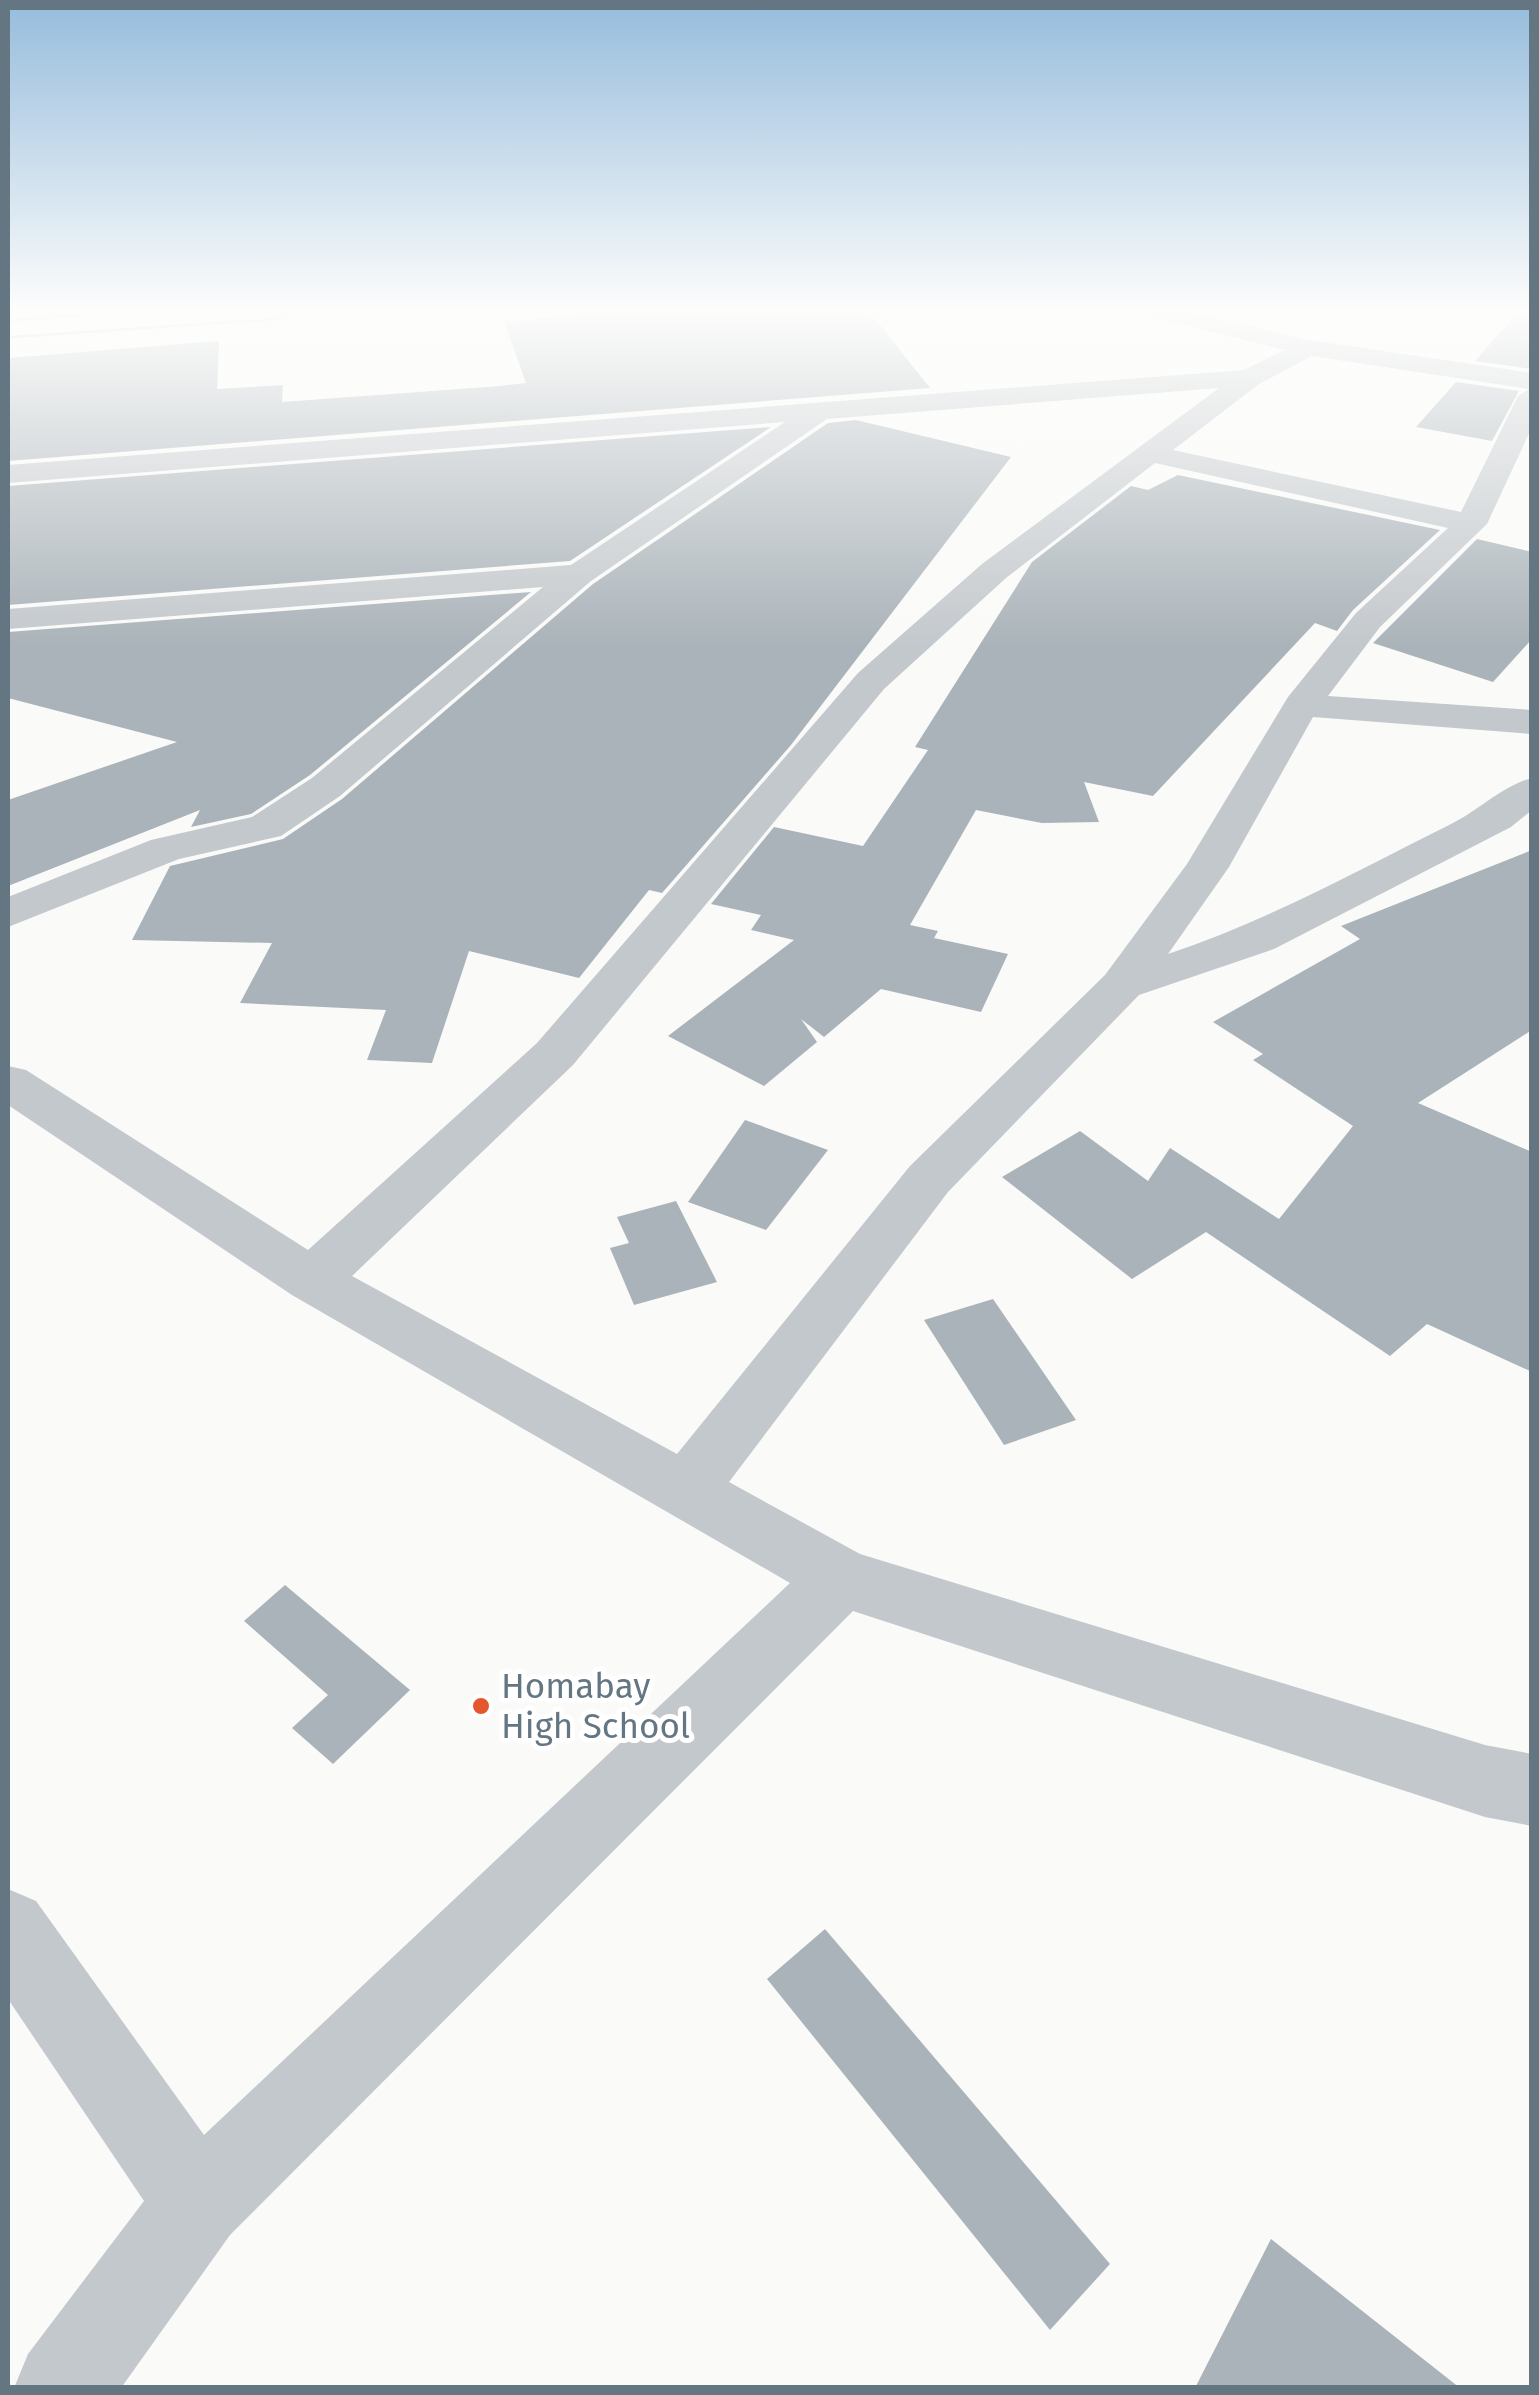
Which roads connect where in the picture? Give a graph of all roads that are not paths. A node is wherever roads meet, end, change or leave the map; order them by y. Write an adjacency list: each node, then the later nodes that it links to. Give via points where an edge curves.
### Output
1 (660, 423): 6 (street)
2 (803, 423): 8 (street)
3 (1192, 423): 5 (street)
4 (1519, 423): 7 (street)
5 (1152, 454): 7 (street); 16 (street, via 994,571 871,681 554,1054)
6 (8, 474)
7 (1471, 524): 10 (street, via 1368,620)
8 (579, 574): 9 (street); 13 (street, via 326,787 266,827 166,850)
9 (8, 619)
10 (1301, 706): 11 (street); 14 (street, via 1207,867)
11 (1532, 722)
12 (1532, 790): 14 (street, via 1496,818 1258,939)
13 (8, 913)
14 (1122, 985): 17 (street, via 928,1179)
15 (8, 1082): 16 (street)
16 (312, 1280): 17 (street)
17 (684, 1492): 18 (street)
18 (842, 1578): 19 (street); 21 (street)
19 (1532, 1790)
20 (8, 1929): 21 (street)
21 (198, 2203): 22 (street)
22 (62, 2388)

